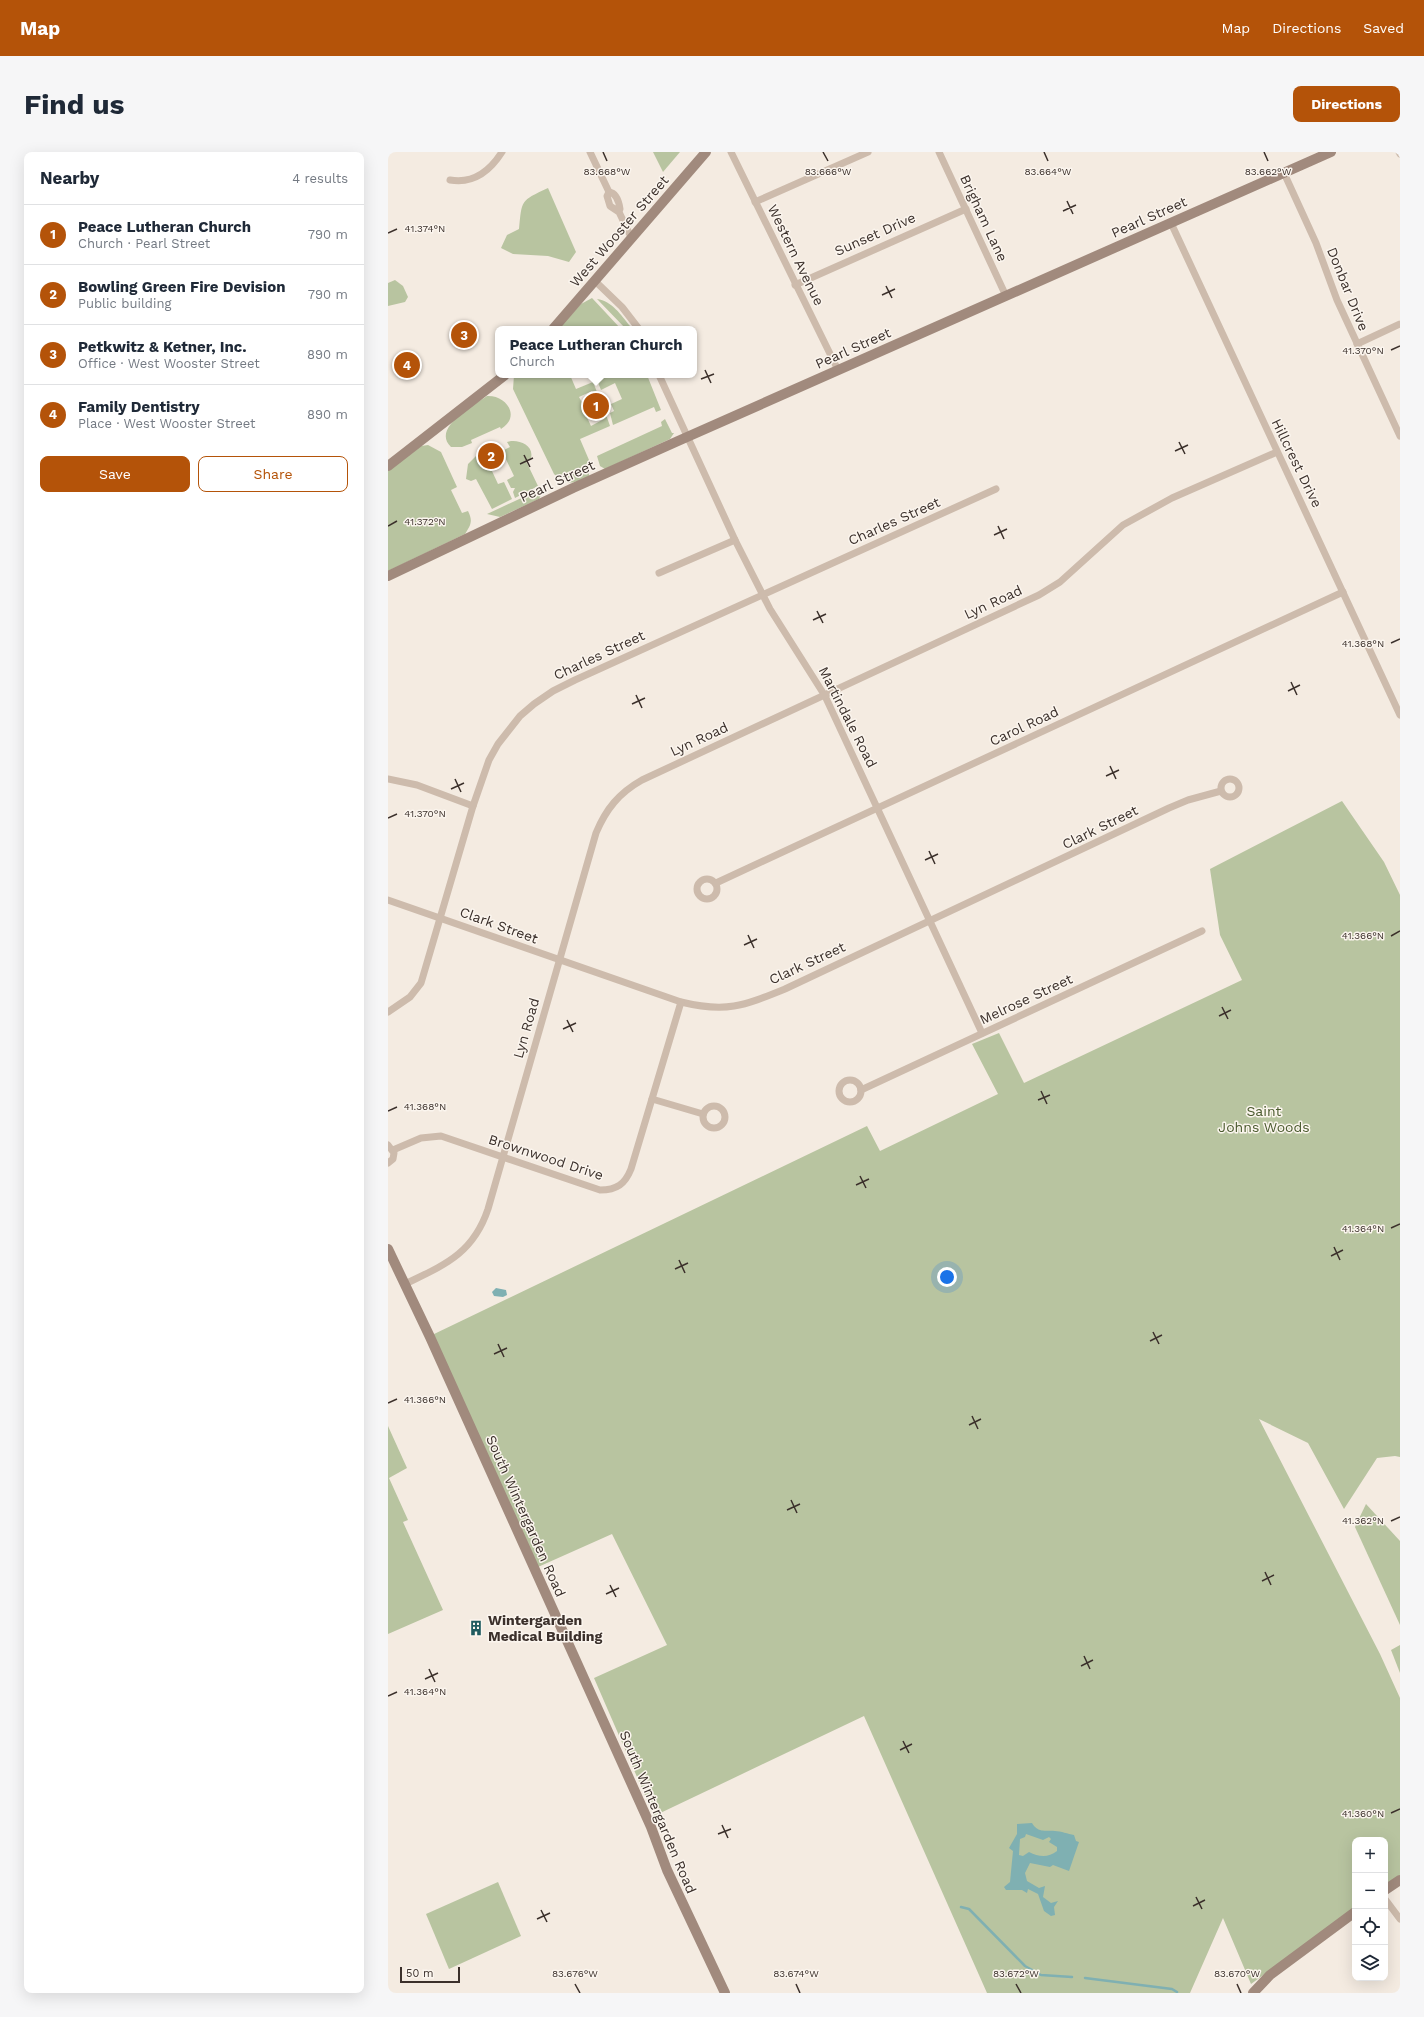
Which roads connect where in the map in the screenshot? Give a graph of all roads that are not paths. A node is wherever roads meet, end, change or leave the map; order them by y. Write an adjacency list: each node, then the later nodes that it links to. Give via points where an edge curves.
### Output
1 (502, 152): 9 (street, via 494,164 479,176 462,181)
2 (590, 152): 13 (street, via 608,192 612,192 617,199 619,212)
3 (706, 152): 13 (street, West Wooster Street)
4 (730, 152): 10 (street, Western Avenue)
5 (868, 152): 10 (street)
6 (939, 152): 11 (street, Brigham Lane)
7 (1331, 152): 8 (street, Pearl Street)
8 (1284, 173): 12 (street, Pearl Street); 20 (street, Donbar Drive)
9 (450, 180)
10 (755, 202): 15 (street, Western Avenue)
11 (966, 209): 15 (street, Sunset Drive); 16 (street, Brigham Lane)
12 (1171, 223): 16 (street, Pearl Street); 26 (street, Hillcrest Drive)
13 (631, 237): 14 (street, West Wooster Street)
14 (595, 281): 18 (street, West Wooster Street); 19 (street, via 622,307)
15 (795, 285): 21 (street, Western Avenue)
16 (1006, 296): 21 (street, Pearl Street)
17 (1400, 324): 20 (street)
18 (556, 326)
19 (637, 326)
20 (1357, 344): 24 (street, Donbar Drive)
21 (838, 370): 25 (street, Pearl Street)
22 (501, 378): 27 (street)
23 (660, 378): 25 (street, Martindale Road)
24 (1400, 436)
25 (687, 437): 29 (street, Martindale Road); 31 (street, Pearl Street)
26 (1277, 452): 32 (street, Hillcrest Drive); 34 (street, Lyn Road, via 1172,498 1123,525 1060,582 1039,595)
27 (388, 466)
28 (996, 489): 33 (street, Charles Street)
29 (735, 540): 30 (street); 33 (street, Martindale Road)
30 (659, 573)
31 (388, 576)
32 (1343, 592): 35 (street, Hillcrest Drive); 39 (street, Carol Road)
33 (762, 594): 34 (street, Martindale Road); 38 (street, Charles Street, via 575,680 534,704 516,720 498,744 482,776)
34 (825, 696): 39 (street, Martindale Road); 45 (street, Lyn Road, via 642,780 622,793 606,811 598,828)
35 (1400, 715)
36 (388, 779): 38 (street, via 417,786)
37 (1221, 791): 43 (street, Clark Street, via 1169,808)
38 (473, 806): 42 (street, Charles Street)
39 (878, 809): 40 (street, Carol Road); 43 (street, Martindale Road)
40 (716, 883)
41 (388, 900): 42 (street, Clark Street)
42 (441, 918): 45 (street, Clark Street); 47 (street, Charles Street, via 421,983 410,998)
43 (931, 921): 46 (street, Clark Street, via 754,1002 715,1008); 48 (street, Martindale Road)
44 (1202, 930): 48 (street, Melrose Street)
45 (559, 960): 46 (street, Clark Street); 53 (street, Lyn Road)
46 (681, 1002): 50 (street, Brownwood Drive)
47 (388, 1012)
48 (982, 1033): 49 (street, Melrose Street)
49 (861, 1090)
50 (652, 1099): 51 (street); 53 (street, Brownwood Drive, via 628,1177 615,1188 600,1190)
51 (703, 1114)
52 (390, 1148): 53 (street, Brownwood Drive, via 435,1136 451,1138); 54 (street, Brownwood Drive, via 393,1159)
53 (503, 1156): 56 (street, Lyn Road, via 486,1213 473,1239 447,1263)
54 (388, 1164)
55 (388, 1248): 56 (street, South Wintergarden Road)
56 (405, 1284): 62 (street, South Wintergarden Road, via 651,1827 667,1870)
57 (1400, 1880): 58 (street)
58 (1388, 1888)
59 (1388, 1903): 61 (street)
60 (1352, 1914): 63 (street, via 1270,1975)
61 (1400, 1919)
62 (725, 1993)
63 (1253, 1993)

